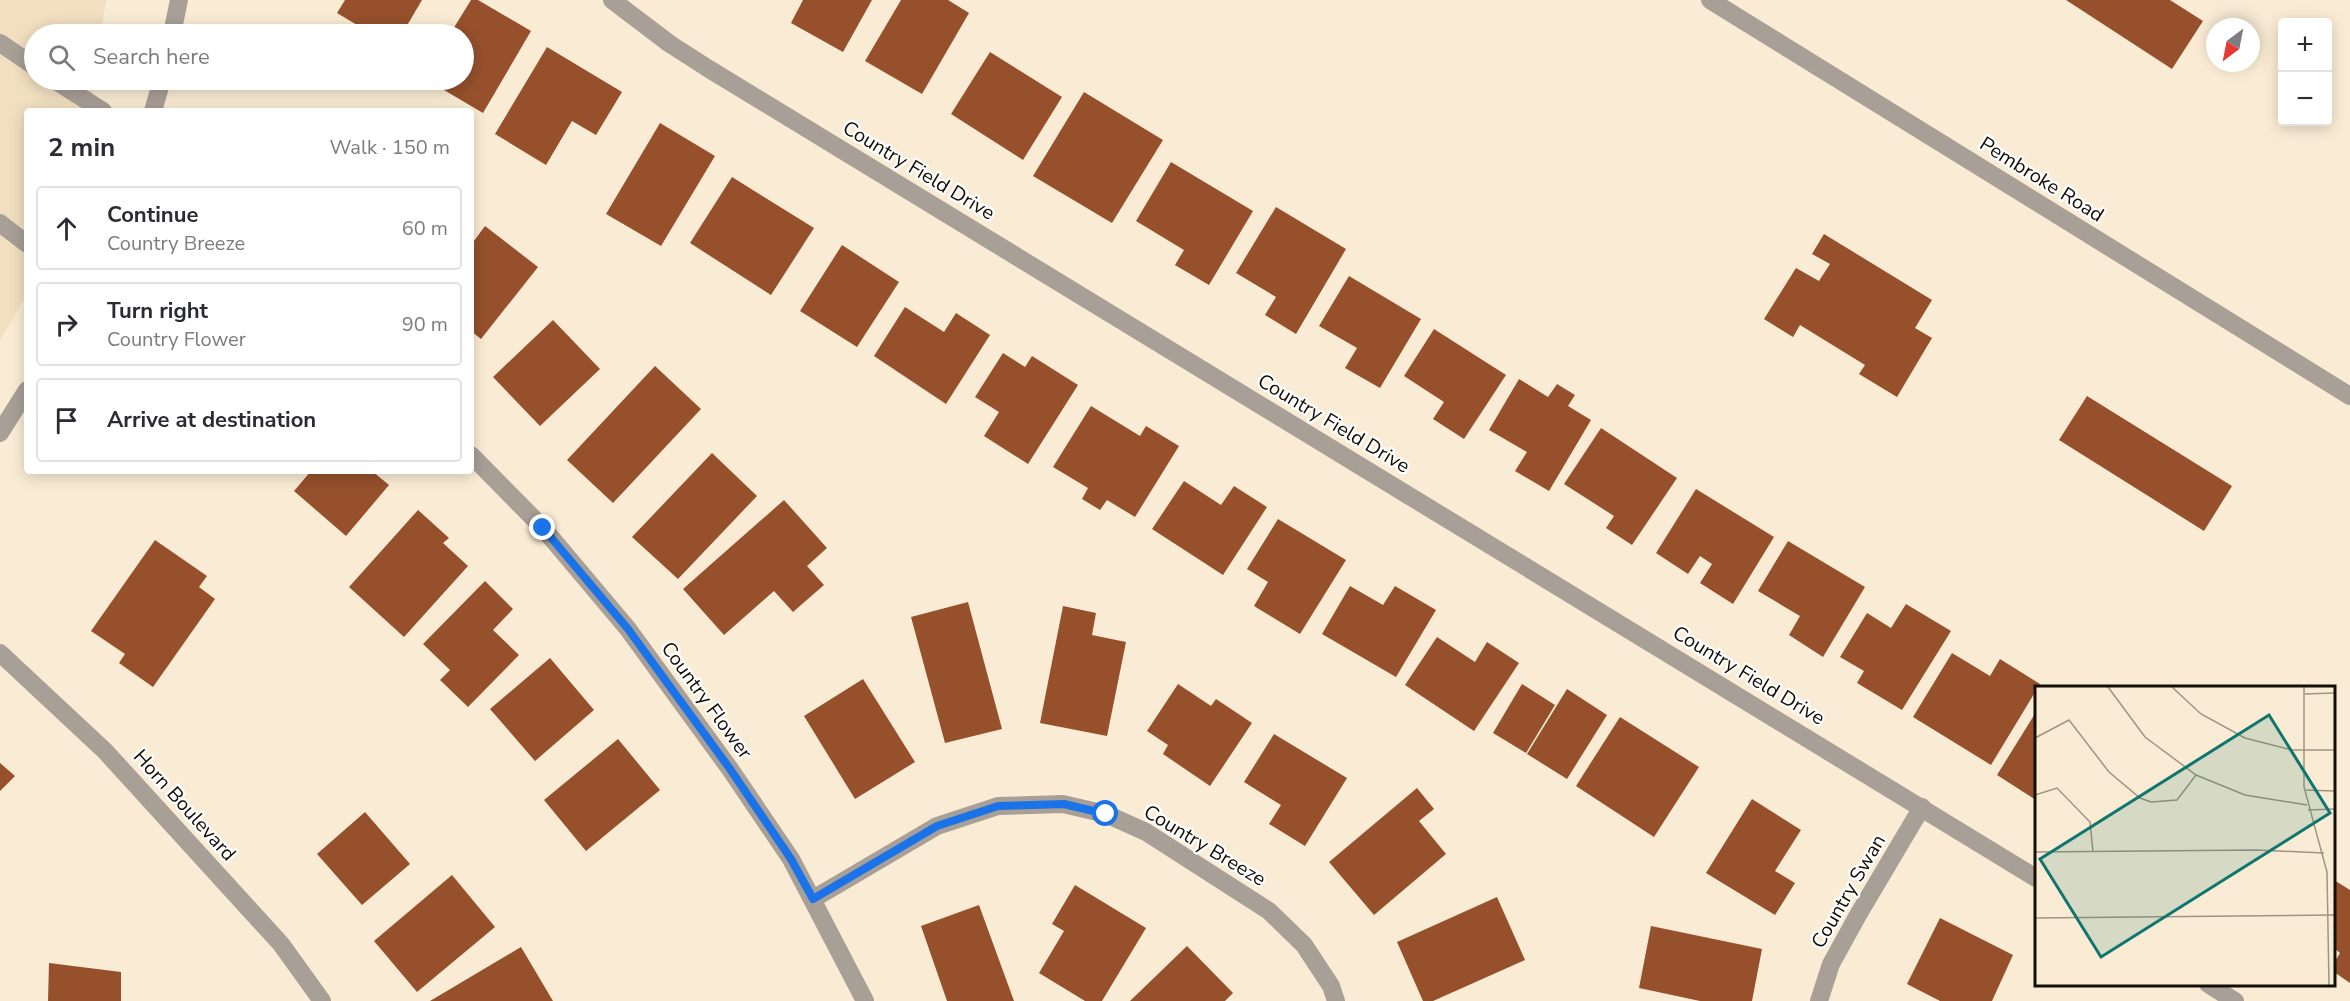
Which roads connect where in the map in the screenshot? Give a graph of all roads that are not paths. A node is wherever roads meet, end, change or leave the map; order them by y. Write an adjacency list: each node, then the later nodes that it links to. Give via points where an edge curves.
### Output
1 (179, 0): 4 (street)
2 (612, 0): 18 (street, Country Field Drive, via 709,69)
3 (1710, 0): 14 (street, Pembroke Road)
4 (174, 24)
5 (0, 43): 6 (street)
6 (24, 59)
7 (70, 90): 9 (street)
8 (159, 90): 10 (street)
9 (98, 108)
10 (154, 108)
11 (0, 224): 12 (street)
12 (24, 242)
13 (24, 395): 15 (street)
14 (2350, 396)
15 (0, 433)
16 (474, 458): 20 (street, Country Flower, via 543,528 628,629 730,769)
17 (0, 653): 22 (street, Horn Boulevard, via 113,759 281,944)
18 (1922, 807): 19 (street, Country Field Drive); 25 (street, Country Swan, via 1831,964)
19 (2035, 877)
20 (813, 899): 23 (street, Country Flower); 24 (street, Country Breeze, via 937,826 998,806 1064,804 1106,814 1146,832 1269,911 1304,945)
21 (2211, 986): 26 (street)
22 (322, 1001)
23 (865, 1001)
24 (1336, 1001)
25 (1819, 1001)
26 (2235, 1001)

